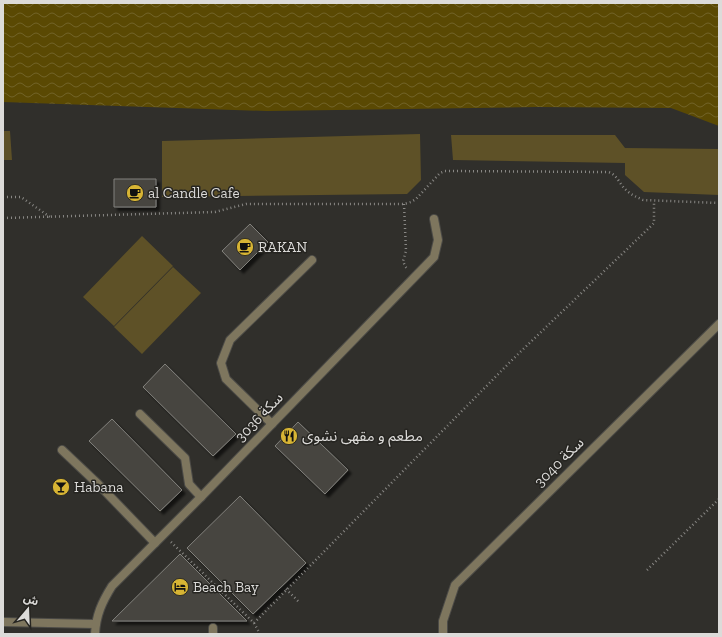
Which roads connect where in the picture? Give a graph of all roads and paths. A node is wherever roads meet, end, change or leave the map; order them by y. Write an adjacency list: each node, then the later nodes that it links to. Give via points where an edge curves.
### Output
1 (3, 197): 5 (path, via 21,197)
2 (654, 200): 3 (path); 4 (path, via 643,200 634,196 608,172 445,171 440,173 416,199); 19 (path, via 654,223 513,358)
3 (719, 202)
4 (404, 204): 5 (path, via 246,204 215,212); 9 (path, via 406,251 403,261)
5 (50, 217): 6 (path)
6 (3, 218)
7 (434, 219): 9 (street, سكة 3036, via 438,240 434,257)
8 (312, 260): 12 (street, via 230,340 221,363 226,379)
9 (414, 278): 12 (street, سكة 3036)
10 (719, 324): 26 (street, سكة 3040, via 456,585 443,621)
11 (140, 414): 14 (street, via 186,458 188,484)
12 (272, 424): 14 (street, سكة 3036)
13 (62, 450): 17 (street)
14 (201, 497): 16 (street, سكة 3036)
15 (719, 499): 18 (path)
16 (164, 535): 17 (street, سكة 3036); 22 (path)
17 (155, 543): 23 (street, سكة 3036, via 112,586 101,604)
18 (647, 570)
19 (286, 589): 20 (path); 22 (path)
20 (299, 602)
21 (3, 622): 23 (street)
22 (254, 623): 25 (path)
23 (95, 624): 24 (street, سكة 3036)
24 (95, 634)
25 (260, 634)
26 (443, 634)

